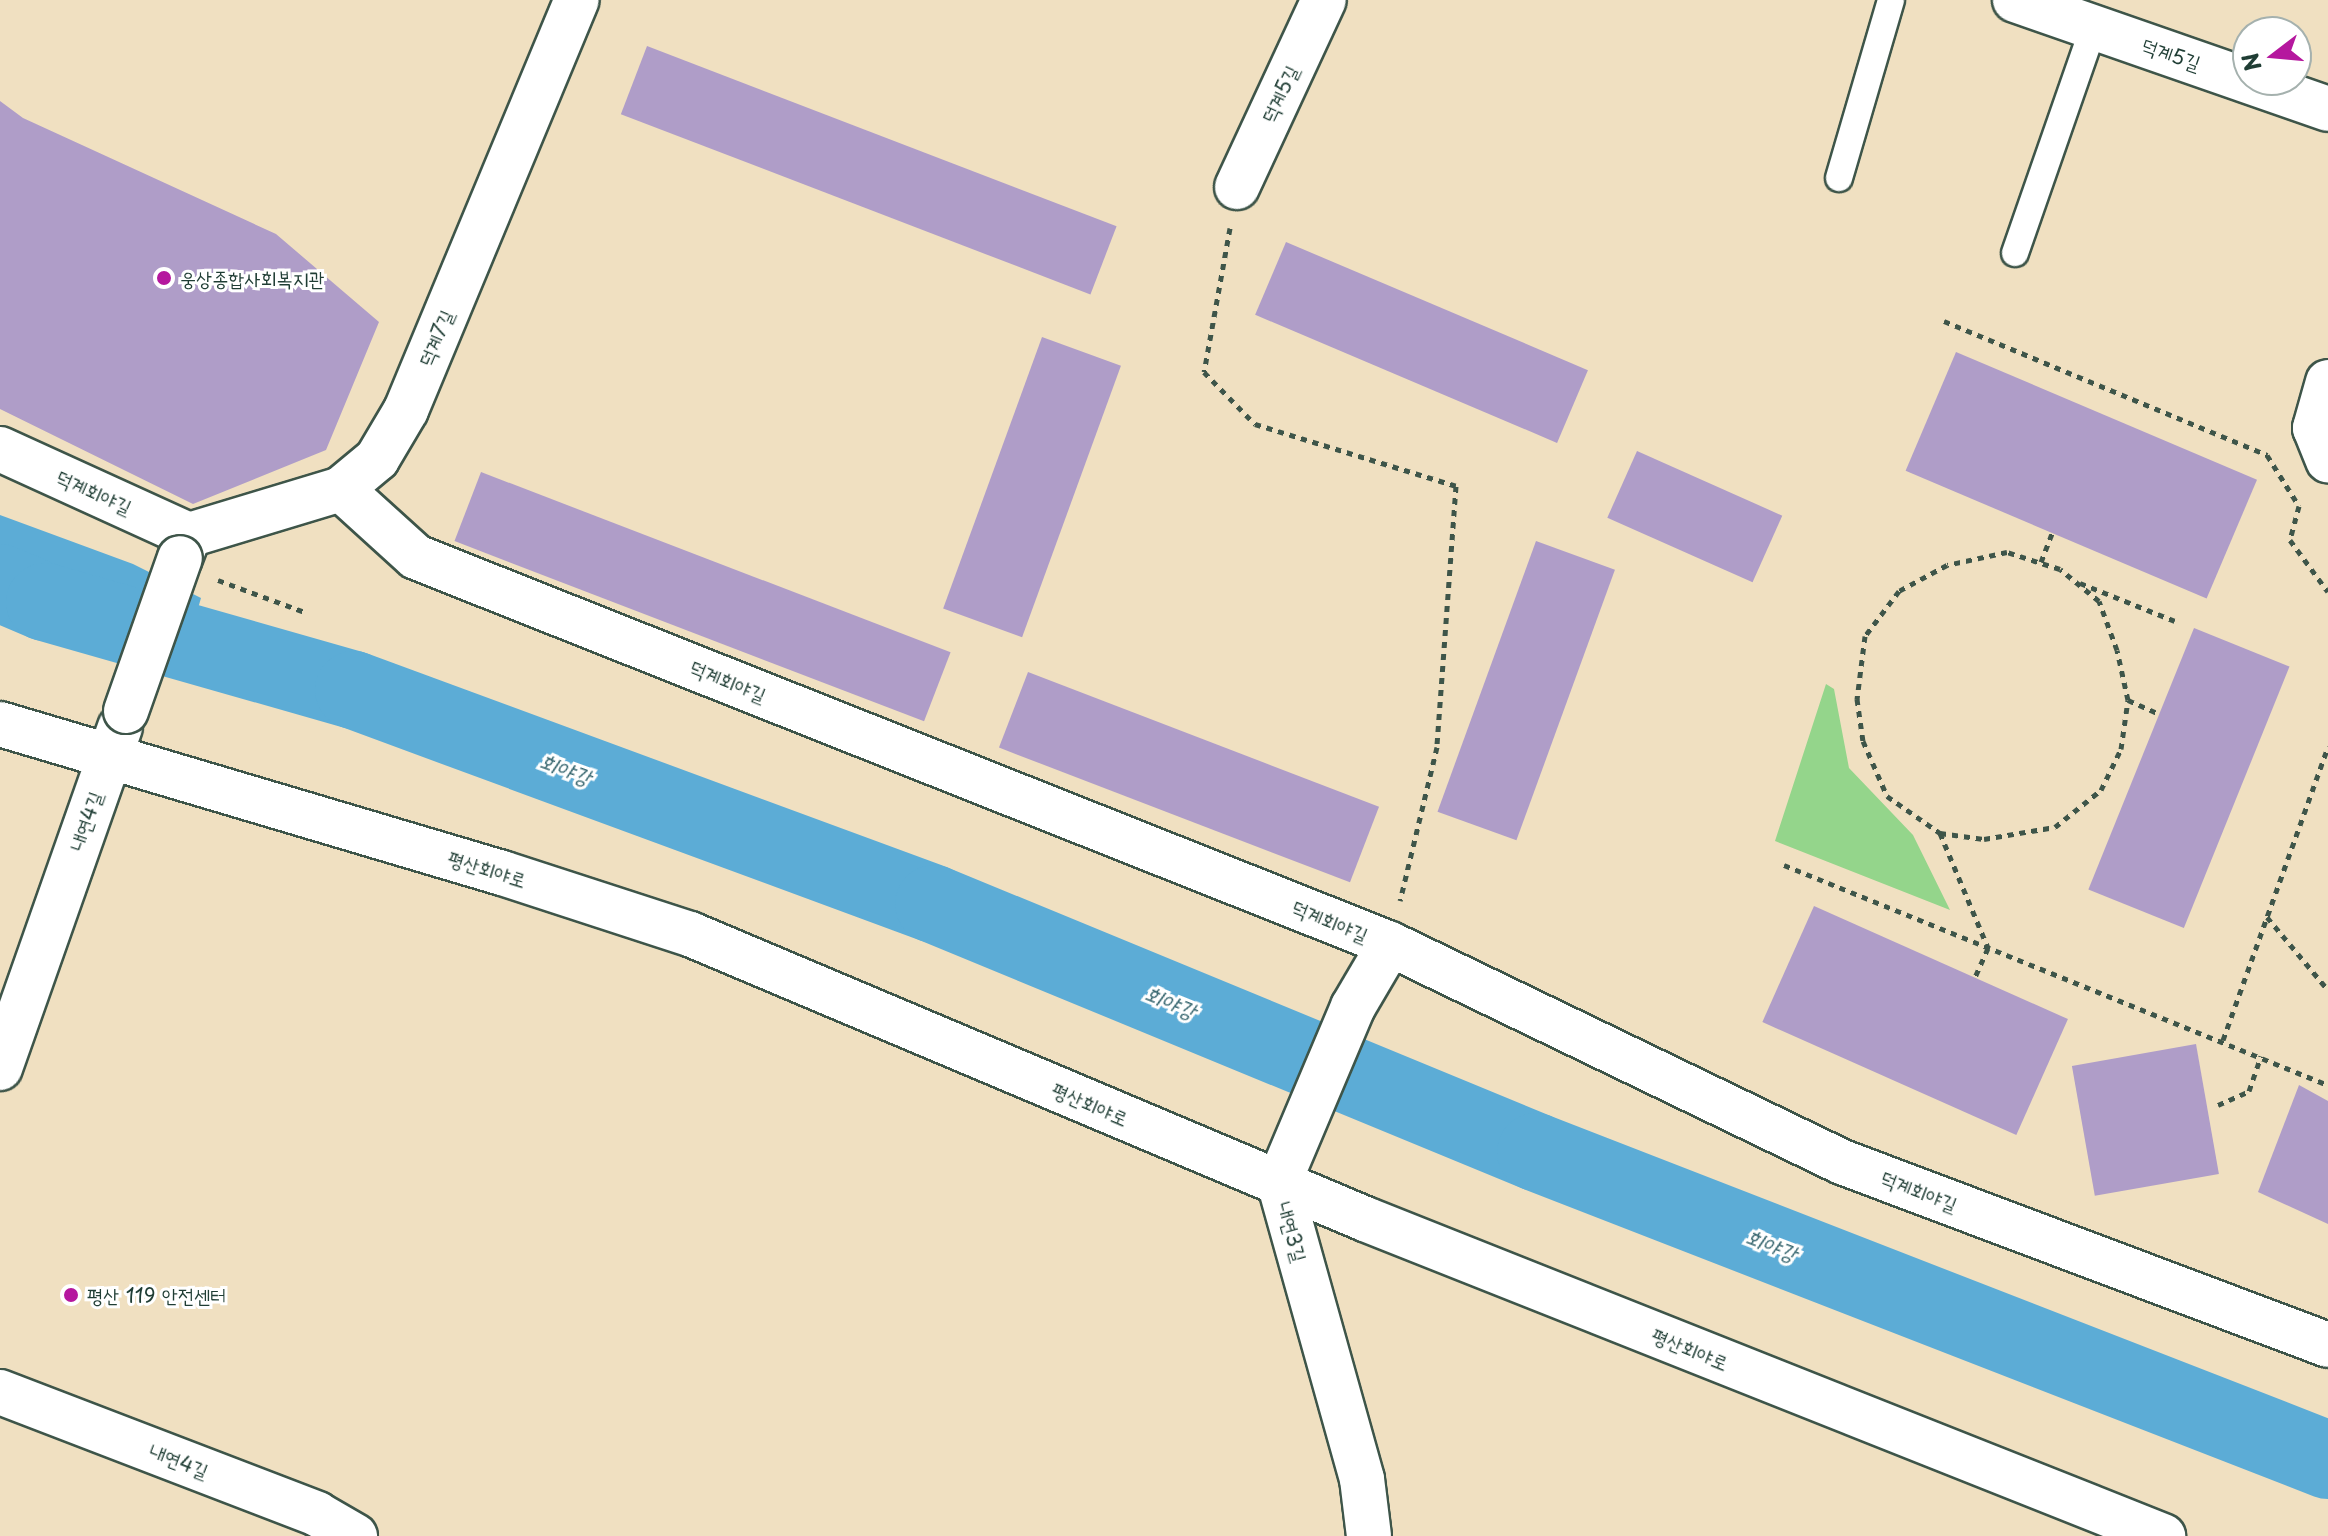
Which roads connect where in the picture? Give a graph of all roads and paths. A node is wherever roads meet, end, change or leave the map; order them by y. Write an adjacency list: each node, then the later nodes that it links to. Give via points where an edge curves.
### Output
1 (577, 0): 14 (street, 덕계7길, via 406,410 377,459)
2 (1324, 0): 8 (street, 덕계5길)
3 (1891, 0): 7 (lane)
4 (2015, 0): 5 (street, 덕계5길)
5 (2094, 26): 6 (street, 덕계5길); 9 (lane)
6 (2328, 109)
7 (1839, 178)
8 (1237, 187): 29 (path, via 1204,372 1255,424 1456,486 1437,747)
9 (2015, 253)
10 (1944, 321): 19 (path, via 2267,455 2299,506 2290,540)
11 (2328, 382): 13 (street, via 2315,428)
12 (0, 449): 16 (street, 덕계회야길)
13 (2328, 461)
14 (341, 489): 16 (street, 덕계7길); 29 (street, 덕계회야길, via 416,557)
15 (2052, 533): 17 (path)
16 (184, 546): 25 (street, bridge)
17 (2041, 562): 18 (path); 26 (path, via 2007,552 1947,565 1899,591 1865,636 1857,699 1863,741 1887,796)
18 (2076, 581): 20 (path); 21 (path, via 2099,601)
19 (2328, 592)
20 (2175, 621)
21 (2128, 700): 22 (path); 26 (path, via 2121,749 2101,790 2055,827 1984,839)
22 (2160, 714)
23 (0, 724): 25 (street, 평산회야로)
24 (2328, 746): 28 (path)
25 (109, 755): 35 (street, 내연4길); 38 (street, 평산회야로, via 690,934)
26 (1940, 833): 30 (path)
27 (1784, 865): 30 (path)
28 (2267, 916): 32 (path); 33 (path)
29 (1390, 944): 38 (street, 내연3길, via 1353,1007); 39 (street, 덕계회야길, via 1842,1162)
30 (1988, 948): 31 (path); 33 (path)
31 (1975, 977)
32 (2328, 990)
33 (2223, 1040): 34 (path)
34 (2261, 1056): 36 (path); 37 (path, via 2249,1091)
35 (0, 1068)
36 (2328, 1085)
37 (2218, 1105)
38 (1279, 1182): 42 (street, 내연3길, via 1362,1479); 43 (street, 평산회야로)
39 (2328, 1345)
40 (0, 1392): 41 (street, 내연4길, via 317,1514)
41 (355, 1536)
42 (1369, 1536)
43 (2163, 1536)

